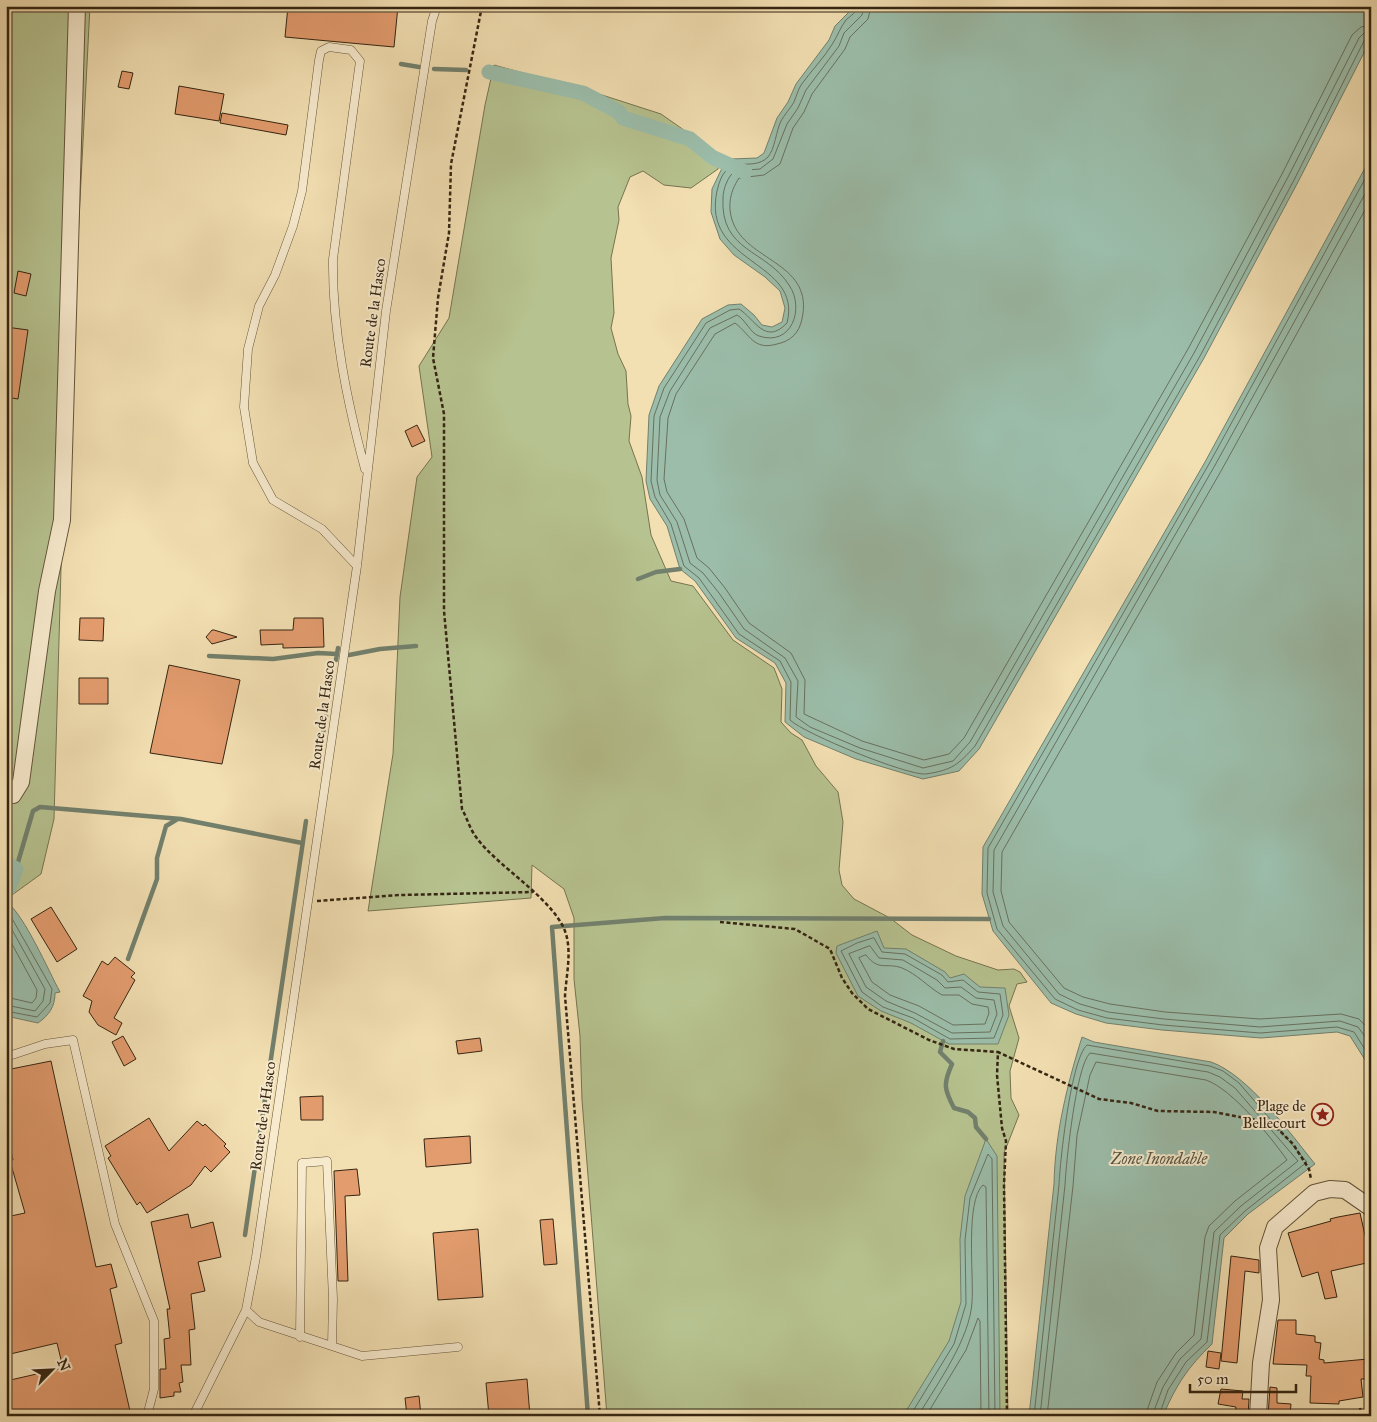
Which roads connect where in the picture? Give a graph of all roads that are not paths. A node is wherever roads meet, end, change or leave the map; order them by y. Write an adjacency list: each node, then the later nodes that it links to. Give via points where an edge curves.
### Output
1 (77, 6): 5 (street, via 62,520 47,591 21,782 14,795)
2 (437, 6): 3 (lane, Route de la Hasco, via 386,311)
3 (366, 473): 4 (lane, Route de la Hasco); 4 (lane, via 351,418 332,283 332,258 360,62 351,50 329,47 321,51 319,60 302,191 275,275 259,306 248,349 244,407 253,463 273,500 322,529)
4 (357, 566): 8 (lane, Route de la Hasco)
5 (6, 795)
6 (6, 1057): 12 (lane, via 45,1044 73,1040 115,1224 154,1322 154,1389)
7 (1371, 1208): 14 (street, via 1345,1190 1330,1189 1314,1193 1275,1227 1268,1248 1271,1300 1261,1363)
8 (246, 1310): 9 (lane, via 259,1322); 13 (lane, Route de la Hasco)
9 (300, 1337): 10 (lane); 10 (lane, via 302,1163 327,1161)
10 (332, 1346): 11 (lane, via 362,1356)
11 (458, 1347)
12 (147, 1416)
13 (193, 1416)
14 (1258, 1416)

